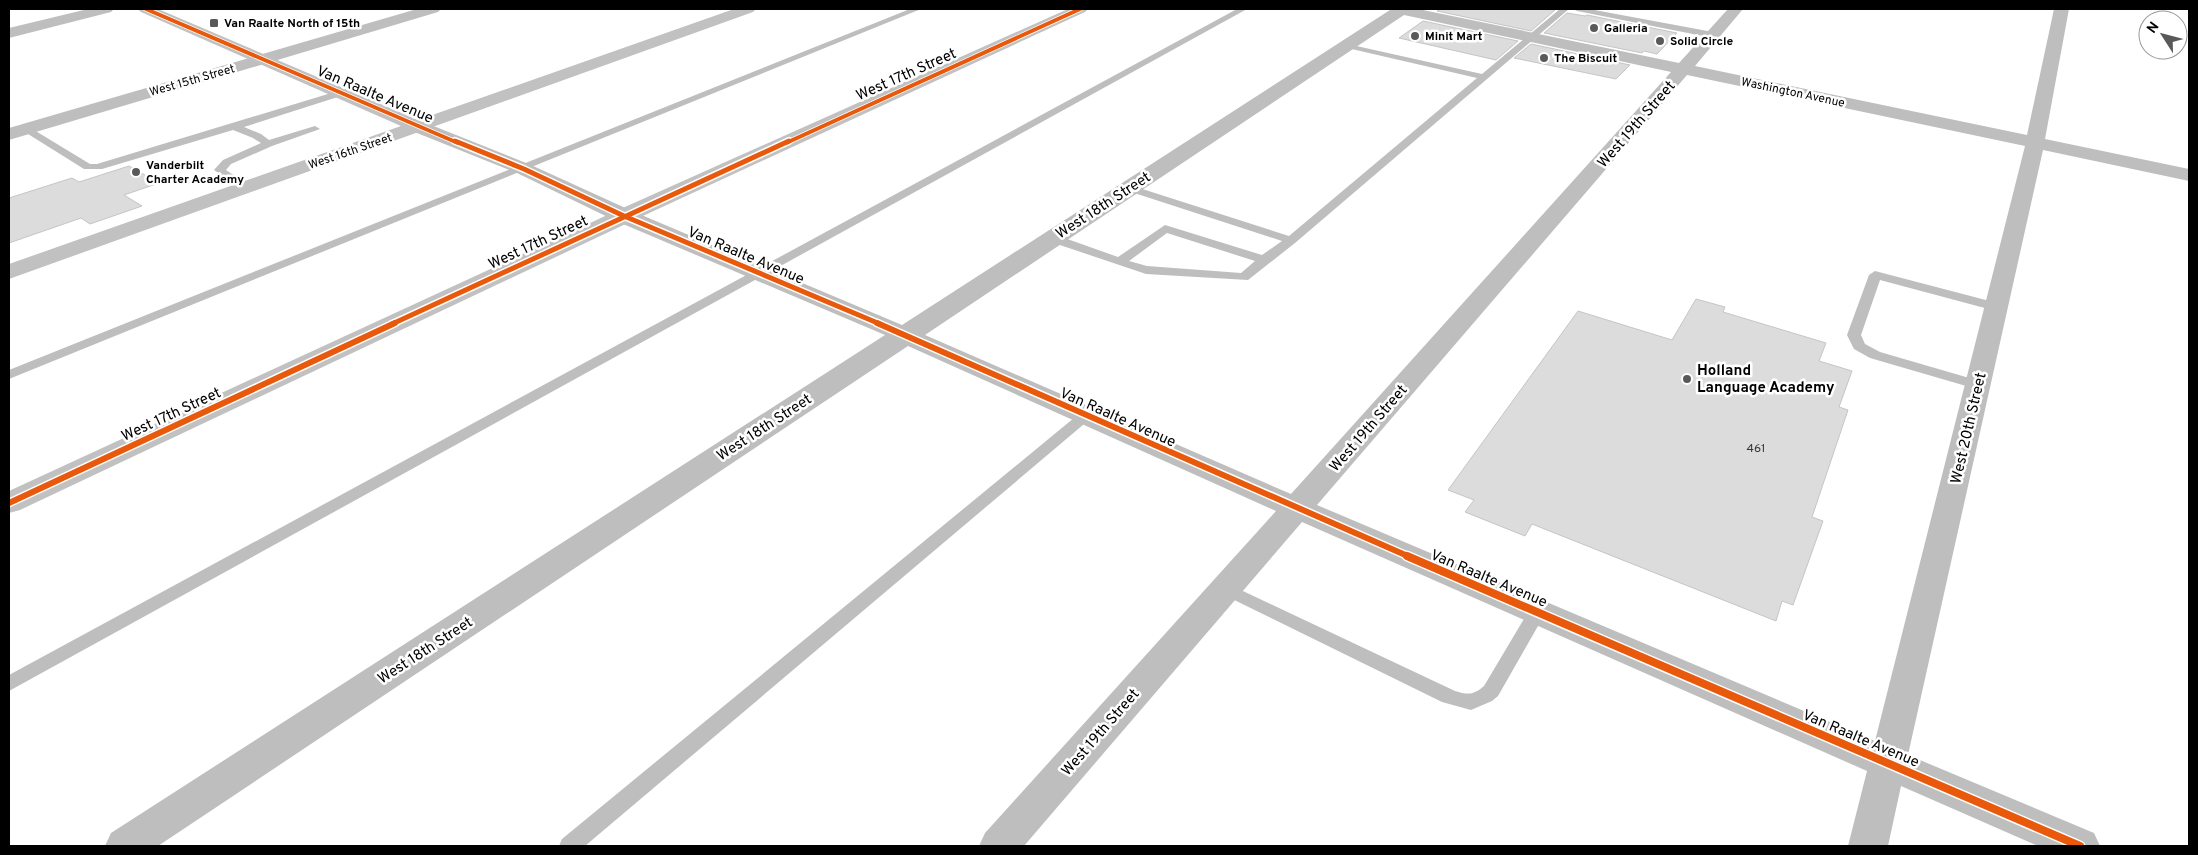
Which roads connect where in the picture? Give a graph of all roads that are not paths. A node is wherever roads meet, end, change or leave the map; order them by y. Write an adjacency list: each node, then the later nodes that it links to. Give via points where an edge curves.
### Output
1 (106, 9): 13 (street)
2 (146, 9): 17 (street, Van Raalte Avenue)
3 (433, 9): 17 (street, West 15th Street)
4 (748, 9): 22 (street, West 16th Street)
5 (917, 9): 27 (lane)
6 (1080, 9): 31 (street, West 17th Street)
7 (1243, 9): 37 (lane)
8 (1400, 9): 15 (street, Washington Avenue); 16 (street, West 18th Street)
9 (1565, 9): 15 (lane)
10 (1577, 9): 14 (lane)
11 (1736, 9): 14 (street, West 19th Street)
12 (2062, 9): 25 (street, West 20th Street)
13 (9, 33)
14 (1713, 35): 18 (street, West 19th Street)
15 (1532, 37): 18 (street, Washington Avenue); 19 (lane)
16 (1346, 46): 19 (lane); 30 (street, West 18th Street)
17 (262, 59): 20 (street, Van Raalte Avenue); 24 (street, West 15th Street)
18 (1684, 70): 25 (street, Washington Avenue); 44 (street, West 19th Street)
19 (1484, 77): 33 (lane)
20 (341, 93): 21 (lane); 22 (street, Van Raalte Avenue)
21 (234, 127): 24 (lane, via 98,167 88,167); 26 (lane)
22 (419, 127): 27 (street, Van Raalte Avenue); 29 (street, West 16th Street)
23 (315, 129): 26 (lane)
24 (17, 131)
25 (2035, 142): 28 (street, Washington Avenue); 38 (street, West 20th Street)
26 (268, 144): 29 (lane, via 227,162 219,170)
27 (524, 168): 31 (street, Van Raalte Avenue); 40 (lane)
28 (2189, 175)
29 (246, 188): 36 (street, West 16th Street)
30 (1129, 188): 32 (street, West 18th Street); 33 (lane)
31 (624, 216): 37 (street, Van Raalte Avenue); 43 (street, West 17th Street)
32 (1052, 238): 35 (lane); 39 (street, West 18th Street)
33 (1290, 240): 34 (lane)
34 (1264, 260): 35 (lane, via 1244,277 1146,270); 35 (lane, via 1165,229)
35 (1120, 262)
36 (9, 272)
37 (758, 274): 39 (street, Van Raalte Avenue); 47 (lane)
38 (1996, 307): 41 (street, West 20th Street); 41 (lane, via 1875,275 1854,335 1859,346 1875,355)
39 (905, 335): 42 (street, Van Raalte Avenue); 49 (street, West 18th Street)
40 (9, 375)
41 (1978, 385): 48 (street, West 20th Street)
42 (1085, 416): 44 (street, Van Raalte Avenue); 50 (lane)
43 (9, 503)
44 (1297, 508): 45 (street, West 19th Street); 46 (street, Van Raalte Avenue)
45 (1226, 589): 46 (lane, via 1449,697 1466,702 1481,701 1492,691); 51 (street, West 19th Street)
46 (1537, 612): 48 (street, Van Raalte Avenue)
47 (9, 684)
48 (1888, 764): 52 (street, West 20th Street); 53 (street, Van Raalte Avenue)
49 (126, 846)
50 (570, 846)
51 (999, 846)
52 (1868, 846)
53 (2080, 846)

